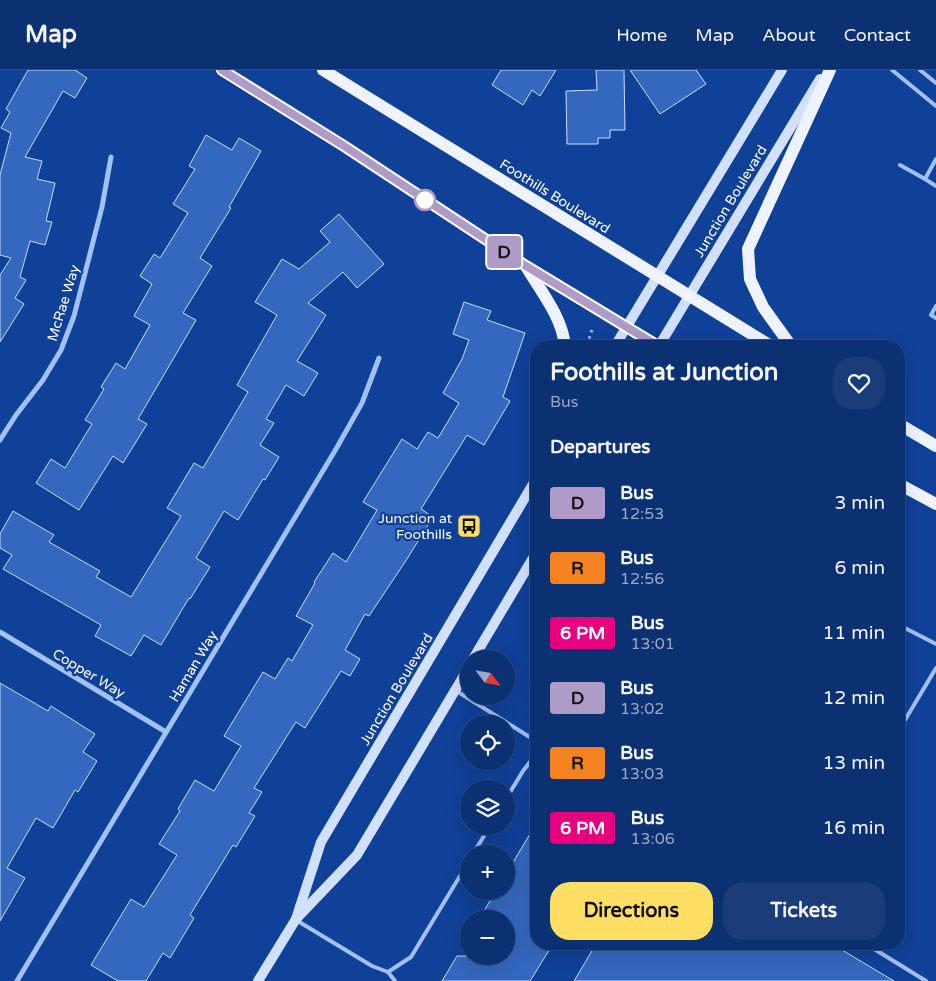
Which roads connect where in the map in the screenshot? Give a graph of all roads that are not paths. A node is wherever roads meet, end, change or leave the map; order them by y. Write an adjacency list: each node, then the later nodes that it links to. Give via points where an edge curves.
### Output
1 (222, 70): 15 (main road)
2 (323, 70): 16 (main road, Foothills Boulevard)
3 (782, 70): 16 (main road, Junction Boulevard)
4 (826, 70): 17 (main road, Junction Boulevard)
5 (830, 70): 26 (main road, via 748,248 750,279 763,307)
6 (892, 70): 9 (lane)
7 (920, 70): 8 (lane)
8 (936, 83)
9 (936, 106)
10 (110, 156): 29 (street, McRae Way, via 102,207 74,316 64,342 43,380)
11 (936, 159): 13 (lane)
12 (900, 165): 13 (lane)
13 (925, 179): 14 (lane)
14 (936, 186)
15 (526, 266): 20 (main road); 21 (main road, via 556,315)
16 (656, 277): 17 (main road, Foothills Boulevard); 20 (main road, Junction Boulevard)
17 (688, 296): 24 (main road, Junction Boulevard); 25 (main road, Foothills Boulevard)
18 (936, 306): 19 (lane, via 931,315)
19 (936, 318)
20 (626, 327): 22 (main road, Junction Boulevard); 23 (main road)
21 (565, 340)
22 (618, 340)
23 (648, 340)
24 (662, 340)
25 (761, 340)
26 (787, 340)
27 (379, 358): 43 (street, Haman Way, via 362,403 336,449)
28 (905, 428): 30 (main road)
29 (0, 440)
30 (936, 446)
31 (905, 487): 33 (main road)
32 (530, 489): 48 (main road, Junction Boulevard, via 321,842)
33 (936, 504)
34 (530, 563): 38 (main road)
35 (905, 628): 37 (lane)
36 (0, 632): 43 (street, Copper Way)
37 (936, 644)
38 (479, 650)
39 (936, 668): 42 (lane)
40 (460, 682): 41 (main road, Junction Boulevard)
41 (455, 690): 44 (lane); 48 (main road, Junction Boulevard, via 357,855)
42 (905, 720)
43 (166, 732): 51 (street, Haman Way)
44 (530, 737)
45 (530, 762): 46 (lane)
46 (515, 785)
47 (460, 876): 50 (lane, via 410,957)
48 (296, 919): 50 (lane, via 372,966); 52 (main road, Junction Boulevard)
49 (876, 950): 54 (lane)
50 (388, 972): 53 (lane)
51 (18, 981)
52 (258, 981)
53 (395, 981)
54 (926, 981)

